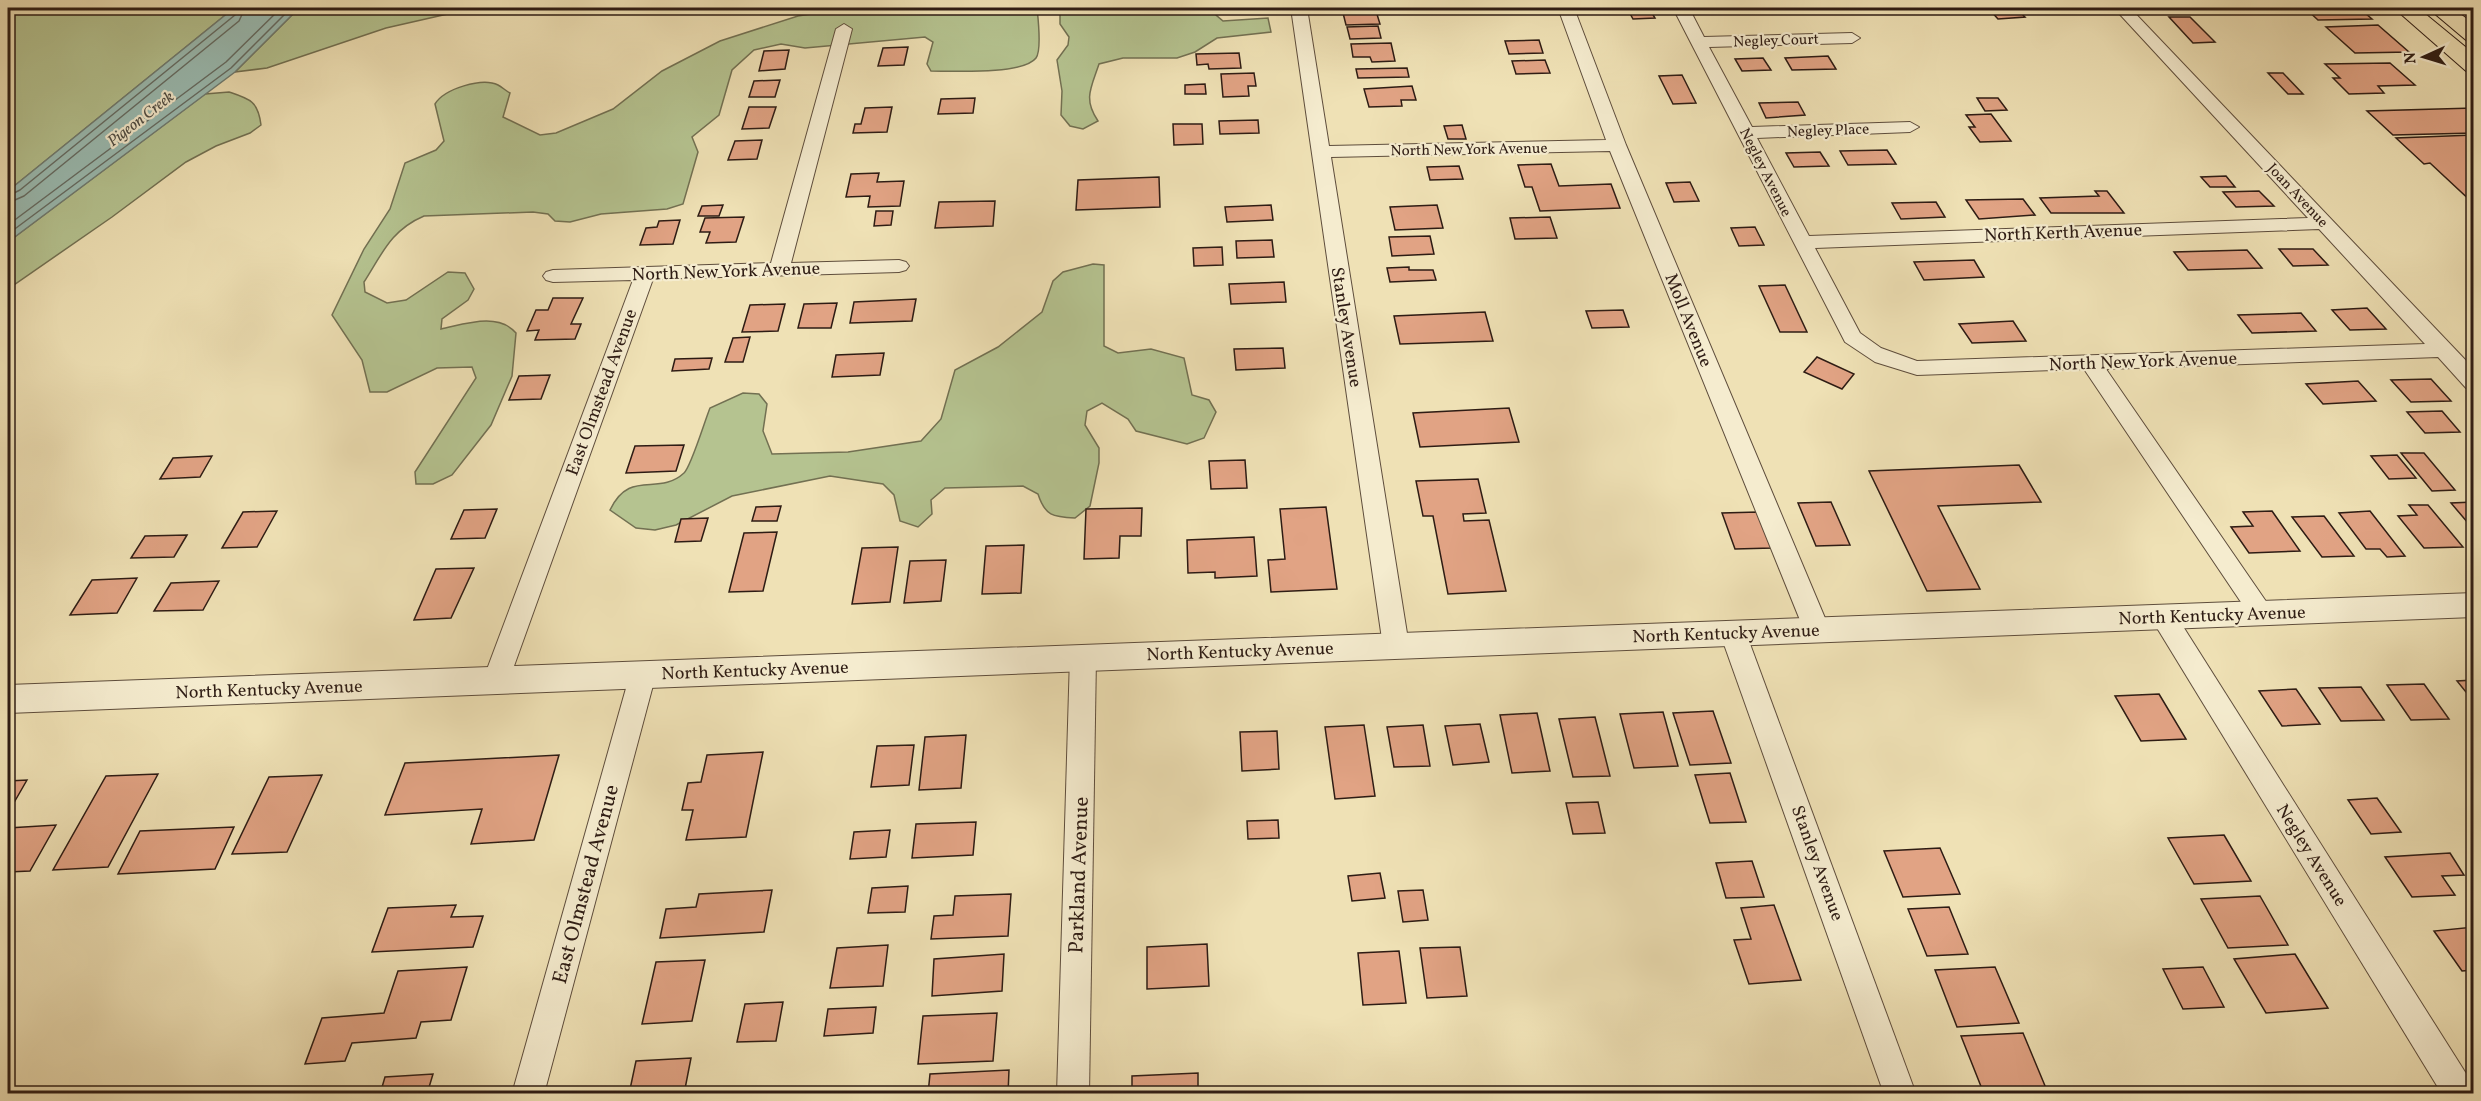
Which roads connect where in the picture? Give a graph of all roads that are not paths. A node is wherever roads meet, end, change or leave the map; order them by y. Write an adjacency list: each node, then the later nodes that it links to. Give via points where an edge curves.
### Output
1 (1299, 8): 15 (street, Stanley Avenue)
2 (1566, 8): 14 (street, Moll Avenue)
3 (1681, 8): 10 (street, Negley Avenue)
4 (2122, 8): 16 (street, Joan Avenue)
5 (2405, 8): 11 (main road)
6 (2439, 8): 8 (main road)
7 (844, 29): 19 (street)
8 (2474, 35)
9 (1852, 38): 10 (street, Negley Court)
10 (1701, 42): 13 (street, Negley Avenue)
11 (2474, 66)
12 (1910, 128): 13 (street, Negley Place)
13 (1746, 133): 17 (street, Negley Avenue)
14 (1617, 145): 15 (street, North New York Avenue); 29 (street, Moll Avenue)
15 (1321, 152): 31 (street, Stanley Avenue)
16 (2323, 222): 17 (street, North Kerth Avenue); 23 (street, Joan Avenue)
17 (1802, 242): 22 (street, Negley Avenue)
18 (899, 267): 19 (street, North New York Avenue)
19 (779, 269): 20 (street, North New York Avenue)
20 (645, 274): 21 (street, North New York Avenue); 34 (street, East Olmstead Avenue)
21 (553, 276)
22 (1852, 338): 24 (street, North New York Avenue, via 1883,357 1917,368)
23 (2442, 350): 24 (street, North New York Avenue); 25 (street, Joan Avenue)
24 (2091, 363): 27 (street)
25 (2474, 383)
26 (2474, 605): 27 (street, North Kentucky Avenue)
27 (2262, 613): 28 (street, North Kentucky Avenue)
28 (2163, 616): 29 (street, North Kentucky Avenue); 40 (street, Negley Avenue)
29 (1817, 630): 30 (street, North Kentucky Avenue)
30 (1733, 633): 31 (street, North Kentucky Avenue); 36 (street, Stanley Avenue)
31 (1395, 646): 32 (street, North Kentucky Avenue)
32 (1083, 657): 33 (street, North Kentucky Avenue); 38 (street, Parkland Avenue)
33 (644, 674): 34 (street, North Kentucky Avenue); 37 (street, East Olmstead Avenue)
34 (496, 680): 35 (street, North Kentucky Avenue)
35 (8, 699)
36 (1900, 1093): 39 (street)
37 (528, 1094)
38 (1072, 1094)
39 (1884, 1094)
40 (2461, 1094)

